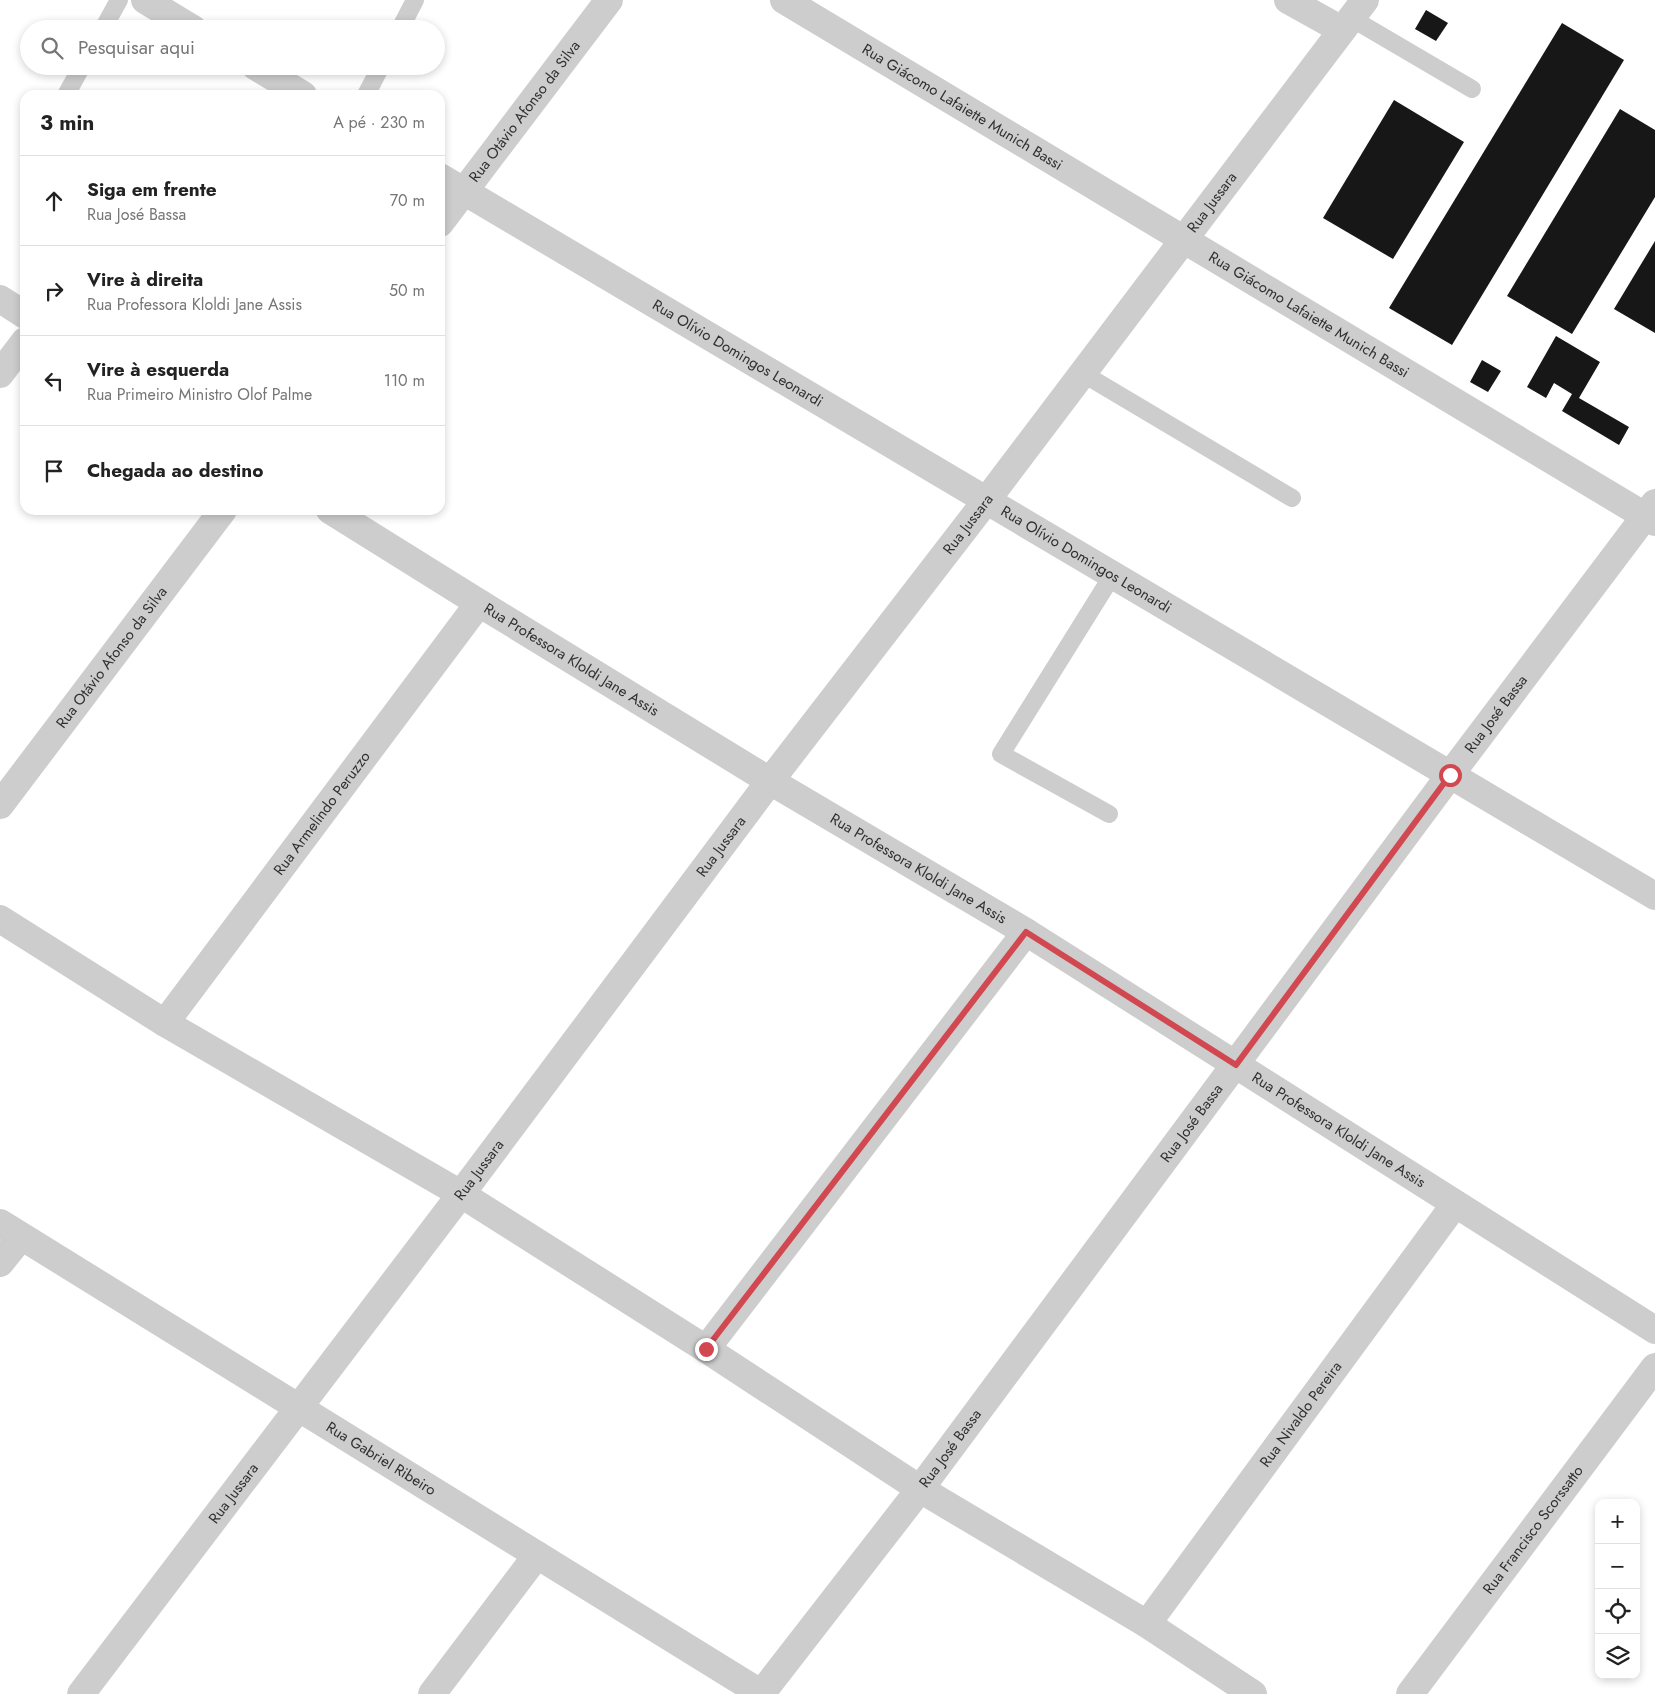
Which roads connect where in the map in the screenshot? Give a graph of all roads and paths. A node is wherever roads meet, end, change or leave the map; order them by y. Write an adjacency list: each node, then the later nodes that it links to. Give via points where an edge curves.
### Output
1 (118, 0): 8 (lane)
2 (145, 0): 9 (street)
3 (415, 0): 10 (lane)
4 (609, 0): 19 (street, Rua Otávio Afonso da Silva)
5 (784, 0): 21 (street, Rua Giácomo Lafaiette Munich Bassi)
6 (1288, 0): 7 (street)
7 (1353, 16): 14 (lane); 21 (street, Rua Jussara)
8 (108, 20)
9 (178, 20)
10 (405, 20)
11 (77, 75): 15 (lane)
12 (270, 75): 16 (street)
13 (376, 75): 17 (lane)
14 (1472, 89)
15 (69, 90)
16 (295, 90)
17 (369, 90)
18 (445, 180): 19 (street, Rua Olívio Domingos Leonardi)
19 (464, 191): 20 (street, Rua Otávio Afonso da Silva); 28 (street, Rua Olívio Domingos Leonardi)
20 (445, 216)
21 (1184, 239): 25 (street, Rua Jussara); 29 (street, Rua Giácomo Lafaiette Munich Bassi)
22 (0, 299): 23 (street)
23 (20, 312)
24 (20, 348): 26 (street)
25 (1082, 373): 27 (lane); 28 (street, Rua Jussara)
26 (0, 374)
27 (1292, 498)
28 (986, 501): 32 (street, Rua Olívio Domingos Leonardi); 35 (street, Rua Jussara)
29 (1652, 514): 34 (street, Rua José Bassa)
30 (219, 515): 36 (street, Rua Otávio Afonso da Silva)
31 (338, 515): 33 (street, Rua Professora Kloldi Jane Assis)
32 (1112, 576): 34 (street, Rua Olívio Domingos Leonardi); 37 (lane, via 1001,754)
33 (479, 603): 35 (street, Rua Professora Kloldi Jane Assis); 41 (street, Rua Armelindo Peruzzo)
34 (1450, 775): 38 (street, Rua Olívio Domingos Leonardi); 42 (street, Rua José Bassa)
35 (770, 781): 40 (street, Rua Professora Kloldi Jane Assis); 43 (street, Rua Jussara)
36 (0, 805)
37 (1109, 814)
38 (1655, 896)
39 (0, 919): 41 (street)
40 (1026, 932): 42 (street, Rua Professora Kloldi Jane Assis); 48 (street)
41 (165, 1023): 43 (street)
42 (1236, 1065): 44 (street, Rua Professora Kloldi Jane Assis); 51 (street, Rua José Bassa)
43 (461, 1194): 48 (street); 50 (street, Rua Jussara)
44 (1455, 1204): 47 (street, Rua Professora Kloldi Jane Assis); 53 (street, Rua Nivaldo Pereira)
45 (10, 1230): 46 (street); 50 (street, Rua Gabriel Ribeiro)
46 (0, 1263)
47 (1655, 1330)
48 (706, 1349): 51 (street)
49 (1655, 1367): 58 (street, Rua Francisco Scorssatto)
50 (298, 1407): 52 (street, Rua Gabriel Ribeiro); 54 (street, Rua Jussara)
51 (920, 1489): 53 (street); 56 (street, Rua José Bassa)
52 (537, 1555): 55 (street); 56 (street, Rua Gabriel Ribeiro)
53 (1147, 1624): 57 (street)
54 (81, 1694)
55 (432, 1694)
56 (762, 1694)
57 (1253, 1694)
58 (1410, 1694)

